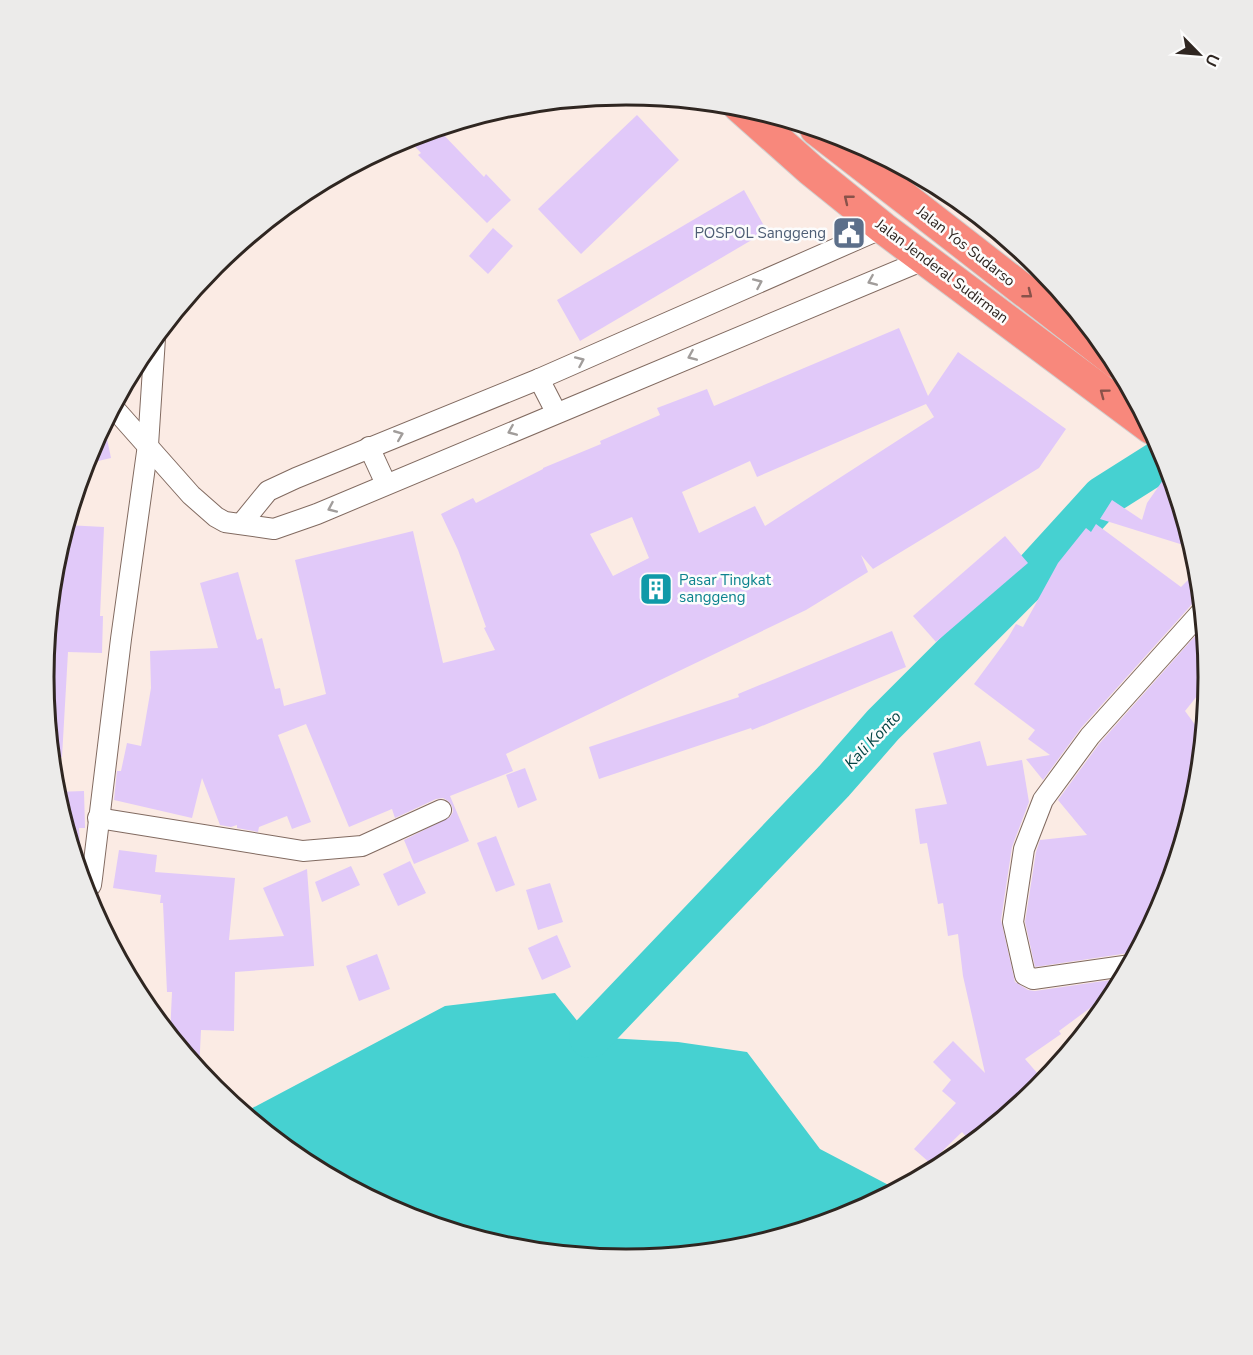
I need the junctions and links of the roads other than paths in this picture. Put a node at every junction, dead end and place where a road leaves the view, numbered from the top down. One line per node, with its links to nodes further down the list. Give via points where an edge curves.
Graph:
1 (755, 120): 3 (highway, Jalan Jenderal Sudirman, one-way to 1)
2 (837, 145): 5 (highway, Jalan Yos Sudarso, one-way to 5)
3 (883, 228): 4 (highway, Jalan Jenderal Sudirman); 7 (street, one-way to 3)
4 (926, 259): 8 (street, one-way to 8); 10 (highway, Jalan Jenderal Sudirman, one-way to 4)
5 (1092, 345)
6 (154, 354): 11 (street)
7 (539, 379): 8 (street); 12 (street, one-way to 7)
8 (556, 412): 13 (street, one-way to 13)
9 (119, 413): 11 (street)
10 (1136, 417)
11 (148, 446): 14 (street, via 216,517); 17 (street)
12 (369, 447): 13 (street); 14 (street, via 268,491)
13 (386, 484): 14 (street, one-way to 14, via 274,529)
14 (241, 524)
15 (1196, 618): 19 (street, via 1090,736 1043,800 1024,849 1013,922 1025,975 1033,979)
16 (441, 810): 17 (street, via 362,846 303,851)
17 (98, 818): 18 (street)
18 (92, 881)
19 (1121, 966)

